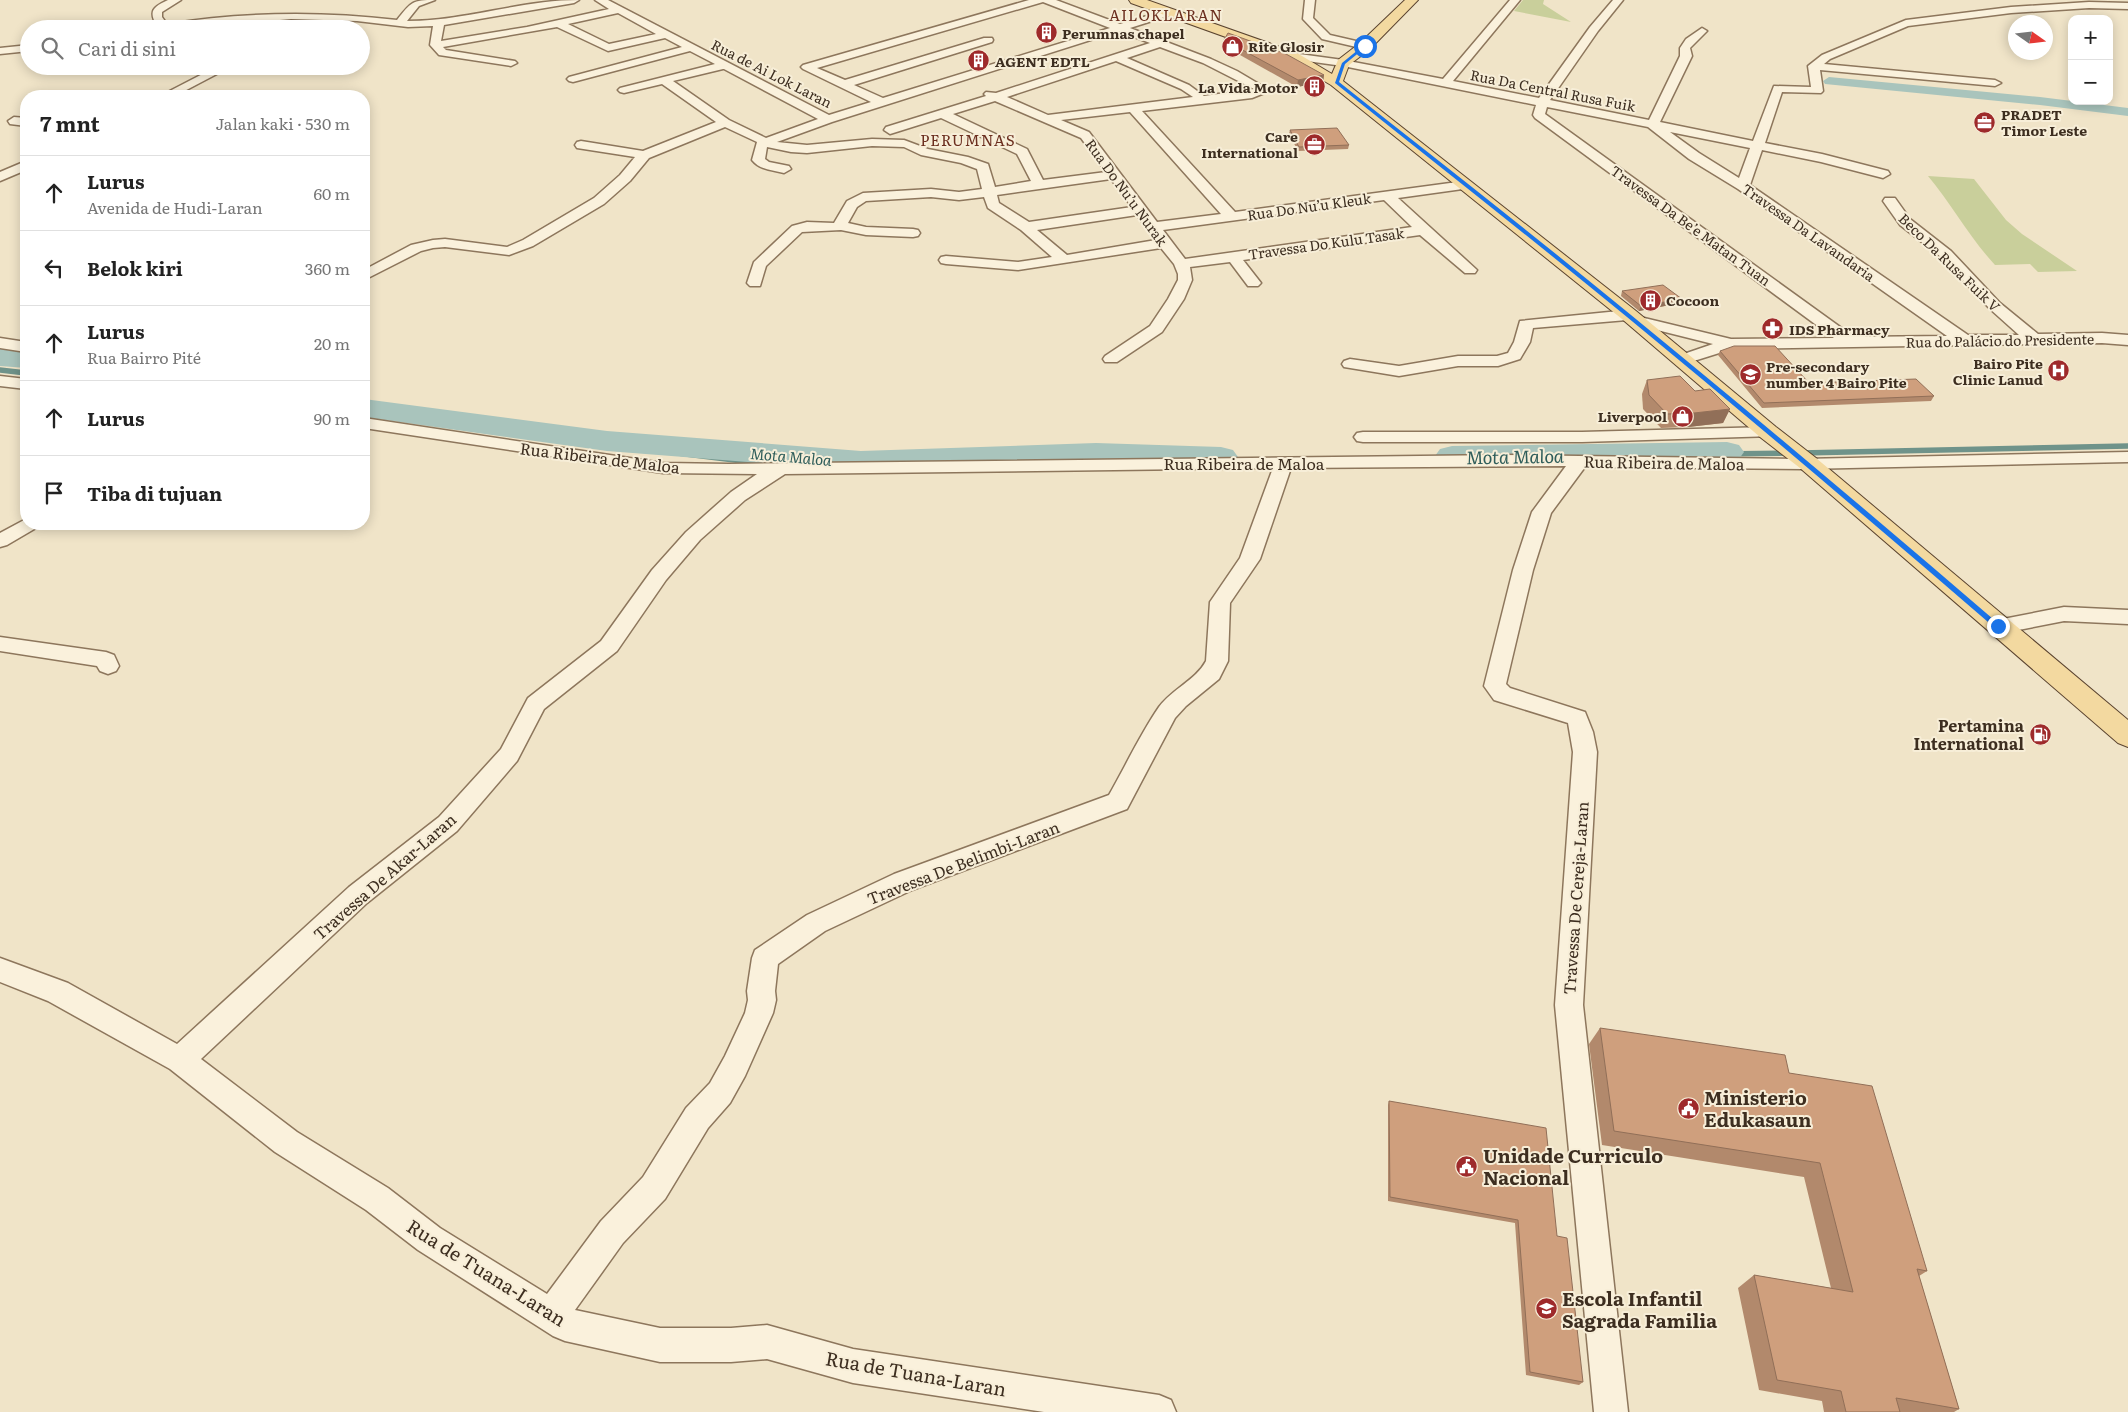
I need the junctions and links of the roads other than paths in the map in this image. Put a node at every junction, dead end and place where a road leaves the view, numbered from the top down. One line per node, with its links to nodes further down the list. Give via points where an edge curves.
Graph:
1 (176, 0): 19 (street, via 161,7 157,12)
2 (430, 0): 22 (street, via 415,4)
3 (574, 0): 23 (street)
4 (600, 0): 15 (street, Rua de Ai Lok Laran)
5 (1040, 0): 25 (street)
6 (1047, 0): 26 (street)
7 (1135, 0): 16 (main road)
8 (1310, 0): 33 (street, via 1308,19 1326,37)
9 (1412, 0): 33 (main road)
10 (1515, 0): 52 (street)
11 (1618, 0): 58 (street)
12 (300, 6): 17 (street)
13 (330, 6): 18 (street)
14 (2128, 6): 44 (street, via 2011,10 1906,23 1826,57)
15 (619, 10): 24 (street); 28 (street, Rua de Ai Lok Laran)
16 (1167, 13): 26 (street, Rua de Ai Lok Laran); 38 (main road)
17 (292, 16): 18 (street); 20 (street)
18 (322, 17): 21 (street); 22 (street)
19 (158, 20)
20 (240, 20)
21 (317, 20)
22 (400, 23): 23 (street)
23 (439, 23): 32 (street)
24 (558, 23): 28 (street, via 608,48); 32 (street)
25 (954, 24): 51 (street, via 807,67); 51 (street, via 992,42)
26 (1119, 28): 30 (street, Rua de Ai Lok Laran); 31 (street)
27 (1702, 31): 64 (street, via 1685,48 1686,56)
28 (664, 34): 34 (street, Rua de Ai Lok Laran)
29 (1066, 35): 30 (street, via 1082,28)
30 (1098, 35): 39 (street, Rua de Ai Lok Laran)
31 (1161, 43): 40 (street); 56 (street, via 1233,73 1263,90)
32 (435, 45): 41 (street, via 443,53)
33 (1365, 46): 42 (main road)
34 (690, 48): 43 (street, Rua de Ai Lok Laran); 46 (street)
35 (20, 49): 37 (street)
36 (1012, 50): 39 (street)
37 (0, 51)
38 (1292, 56): 42 (street, Rua Da Central Rusa Fuik); 49 (main road)
39 (1029, 57): 48 (street, Rua de Ai Lok Laran)
40 (1116, 57): 55 (street); 56 (street, via 1195,93)
41 (511, 63)
42 (1343, 63): 49 (main road); 52 (street, Rua Da Central Rusa Fuik)
43 (723, 66): 47 (street); 62 (street, Rua de Ai Lok Laran)
44 (1814, 66): 50 (street); 67 (street, via 1819,96 1778,88)
45 (209, 75): 53 (street)
46 (573, 79)
47 (664, 80): 54 (street); 63 (street)
48 (957, 80): 55 (street, Rua Do Nu’u Nurak); 57 (street, Rua de Ai Lok Laran)
49 (1336, 82): 76 (main road)
50 (1995, 82)
51 (844, 84): 57 (street)
52 (1445, 84): 58 (street, Rua Da Central Rusa Fuik)
53 (178, 90)
54 (624, 90)
55 (996, 96): 60 (street); 61 (street, Rua Do Nu’u Nurak)
56 (1201, 100): 59 (street)
57 (884, 103): 62 (street, Rua de Ai Lok Laran)
58 (1542, 103): 64 (street, Rua Da Central Rusa Fuik); 102 (street, Travessa Da Be’e Matan Tuan, via 1539,115)
59 (1133, 108): 61 (street); 82 (street)
60 (942, 114): 65 (street); 75 (street, via 1022,152)
61 (1049, 118): 73 (street, Rua Do Nu’u Nurak, via 1085,134)
62 (828, 120): 66 (street)
63 (725, 123): 66 (street); 69 (street)
64 (1654, 124): 67 (street, Rua Da Central Rusa Fuik); 77 (street, Travessa Da Lavandaria, via 1694,156)
65 (890, 130)
66 (766, 142): 71 (street, via 761,145 758,160); 78 (street, via 782,147 825,148 882,142 906,144 925,153 974,162 983,167)
67 (1756, 144): 72 (street, Rua Da Central Rusa Fuik); 77 (street)
68 (580, 145): 69 (street)
69 (644, 156): 94 (street, via 599,201 528,244 509,251 433,244 416,248)
70 (20, 168): 74 (street)
71 (784, 169)
72 (1883, 174)
73 (1115, 175): 75 (street); 81 (street, Rua Do Nu’u Nurak)
74 (0, 177)
75 (1039, 184): 78 (street)
76 (1465, 185): 79 (street, Rua Do Nu’u Kleuk); 97 (main road)
77 (1743, 186): 99 (street, Travessa Da Lavandaria)
78 (989, 192): 83 (street, via 967,196 863,197 852,204); 84 (street, via 992,205)
79 (1388, 195): 82 (street, Rua Do Nu’u Kleuk); 86 (street, Travessa Do Kulu Tasak)
80 (1890, 202): 98 (street, Beco Da Rusa Fuik V, via 1905,222 1946,254 1995,306)
81 (1142, 210): 84 (street); 85 (street, Rua Do Nu’u Nurak)
82 (1231, 216): 85 (street, Rua Do Nu’u Kleuk)
83 (841, 226): 87 (street, via 866,231); 95 (street, via 807,226 797,230 759,265)
84 (1026, 227): 91 (street)
85 (1153, 227): 88 (street, Rua Do Nu’u Nurak)
86 (1423, 230): 89 (street, Travessa Do Kulu Tasak); 93 (street)
87 (913, 233)
88 (1163, 243): 91 (street); 92 (street, Rua Do Nu’u Nurak)
89 (1234, 257): 92 (street, Travessa Do Kulu Tasak); 96 (street)
90 (946, 260): 91 (street, via 1018,266)
91 (1064, 260)
92 (1181, 264): 105 (street, via 1185,280 1156,329)
93 (1470, 270)
94 (370, 273)
95 (755, 283)
96 (1253, 283)
97 (1632, 318): 103 (street, Rua do Palácio do Presidente); 106 (main road); 107 (street, Rua do Palácio do Presidente, via 1526,324 1522,342 1514,356 1498,361 1458,362 1399,371)
98 (2034, 339): 99 (street, Rua do Palácio do Presidente); 100 (street, Rua do Palácio do Presidente)
99 (1964, 340): 102 (street, Rua do Palácio do Presidente)
100 (2128, 340)
101 (0, 343): 104 (street)
102 (1852, 343): 103 (street, Rua do Palácio do Presidente)
103 (1732, 344): 106 (street)
104 (20, 346)
105 (1111, 359)
106 (1681, 360): 111 (main road)
107 (1350, 364)
108 (0, 382): 109 (street)
109 (20, 384)
110 (370, 425): 117 (street, Rua Ribeira de Maloa, via 664,468)
111 (1770, 434): 112 (street); 114 (main road)
112 (1363, 437)
113 (2128, 457): 114 (street, Rua Ribeira de Maloa)
114 (1802, 459): 115 (street, Rua Ribeira de Maloa, via 1718,464); 121 (main road)
115 (1580, 460): 116 (street, Rua Ribeira de Maloa); 129 (street, Travessa De Cereja-Laran, via 1542,512 1523,570 1495,686 1502,694 1577,718 1582,732 1585,752 1569,1005)
116 (1284, 463): 117 (street, Rua Ribeira de Maloa); 127 (street, Travessa De Belimbi-Laran, via 1250,559 1220,602 1219,647 1214,667 1201,683 1166,713 1118,802 903,882 816,923 765,958 759,1013 720,1093 697,1118 654,1188 612,1232)
117 (782, 469): 126 (street, Travessa De Akar-Laran, via 738,496 693,536 659,575 609,646 536,704 509,755 448,824 358,895)
118 (20, 529): 119 (street)
119 (0, 541)
120 (2128, 617): 121 (street, via 2064,614)
121 (1998, 626): 124 (main road)
122 (0, 644): 123 (street, via 106,660)
123 (108, 666)
124 (2128, 736)
125 (0, 970): 126 (street, Rua de Tuana-Laran, via 58,992)
126 (180, 1060): 127 (street, Rua de Tuana-Laran, via 286,1142 377,1199 429,1239)
127 (552, 1314): 128 (street, Rua de Tuana-Laran, via 565,1324 660,1344 767,1342 853,1366)
128 (1159, 1412)
129 (1611, 1412)

